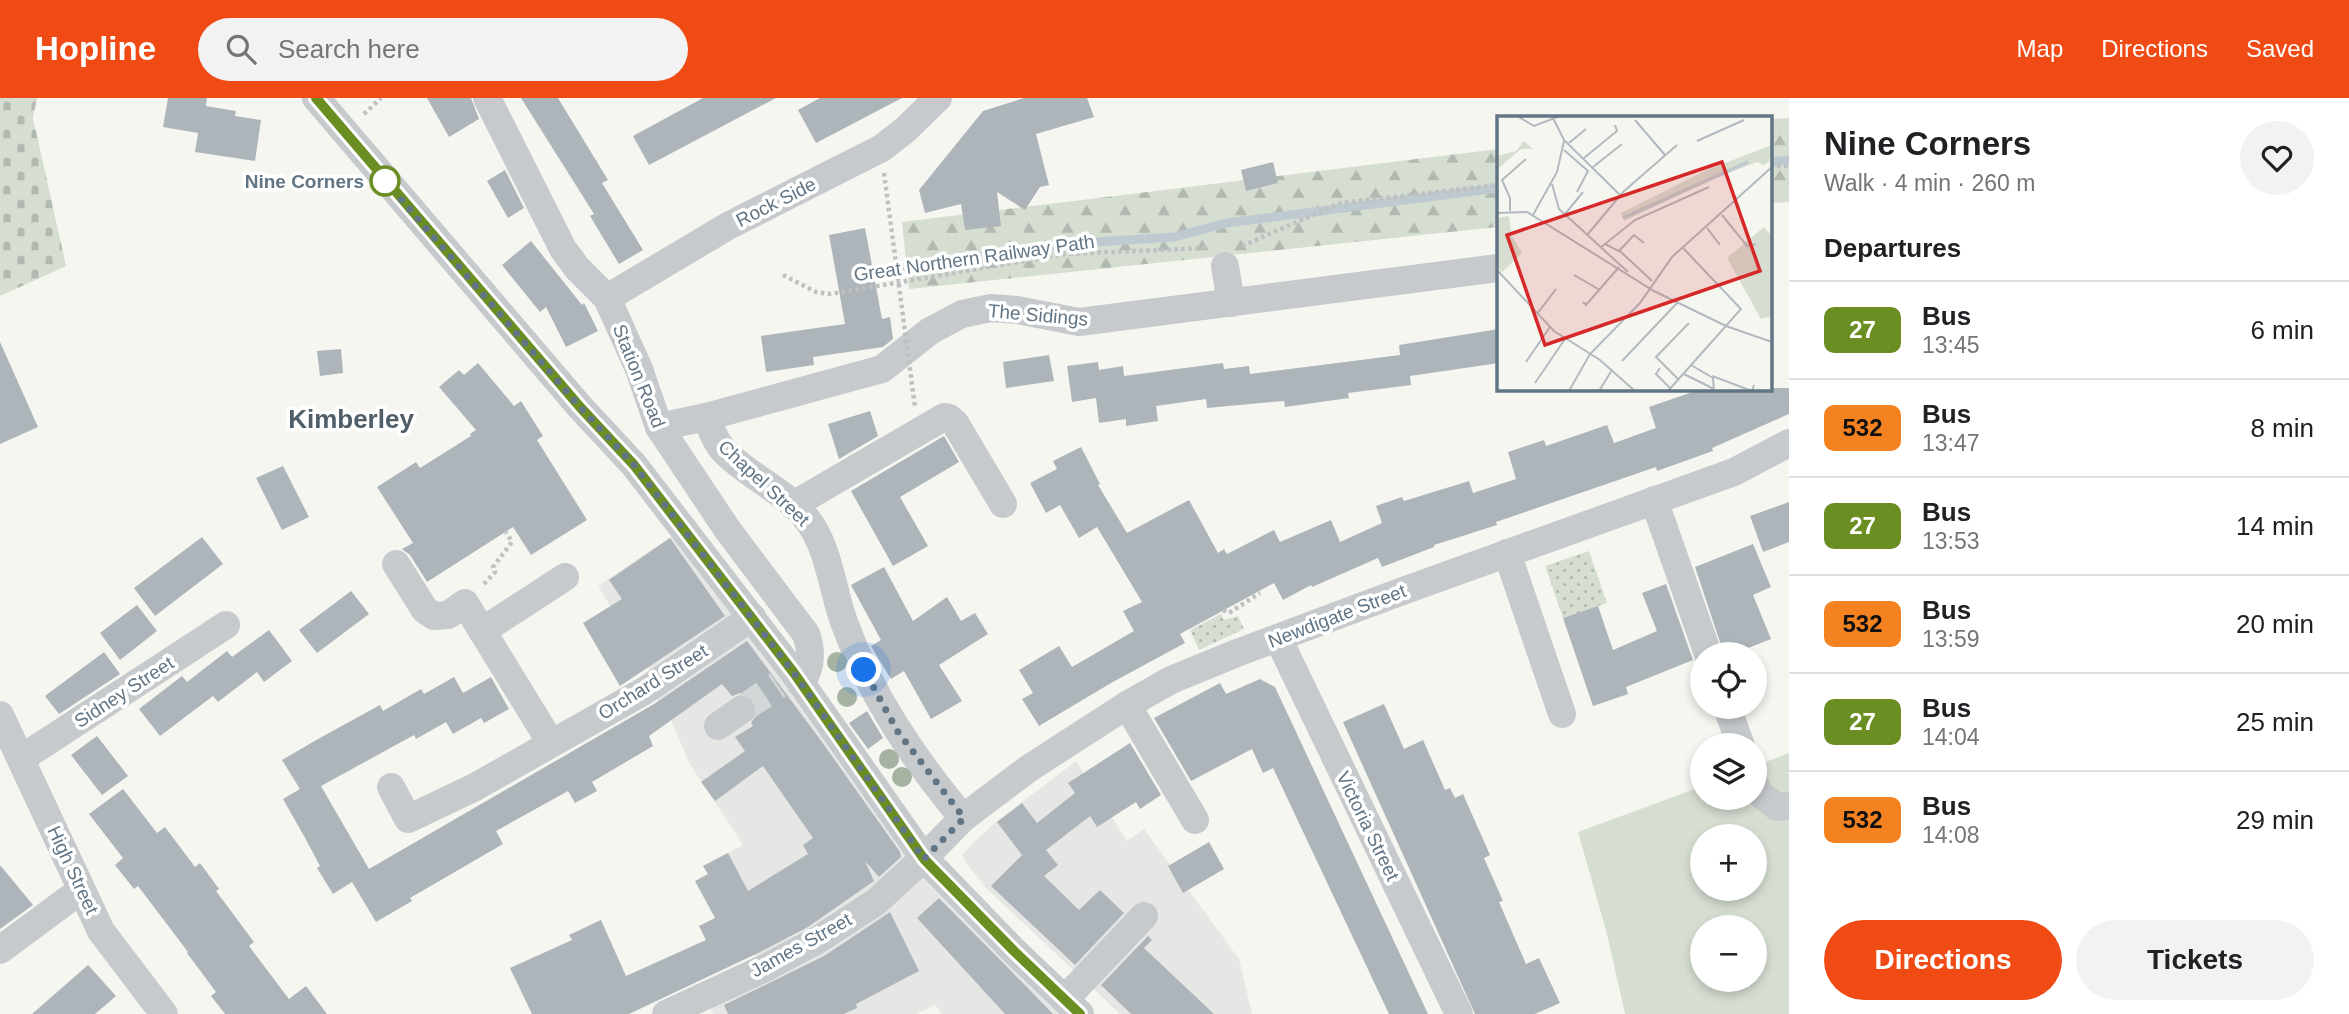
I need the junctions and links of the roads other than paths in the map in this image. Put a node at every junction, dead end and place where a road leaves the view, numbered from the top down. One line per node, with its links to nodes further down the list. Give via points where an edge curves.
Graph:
1 (316, 98): 17 (street, via 634,465)
2 (487, 98): 6 (street, Station Road, via 563,249)
3 (938, 98): 6 (street, Rock Side, via 882,148 728,226)
4 (1223, 254): 7 (street)
5 (1497, 268): 7 (street, The Sidings)
6 (607, 298): 9 (street, Station Road)
7 (1231, 303): 8 (street, The Sidings, via 1079,322 991,308 962,314 930,331 882,369)
8 (706, 417): 9 (street, The Sidings); 13 (street, Chapel Street, via 724,452)
9 (659, 427): 22 (street, Station Road, via 806,634 810,647 806,676)
10 (1789, 443): 11 (street, Newdigate Street, via 1734,472)
11 (1654, 500): 14 (street, Newdigate Street); 21 (street)
12 (1003, 504): 13 (street, via 955,423 944,417)
13 (793, 505): 31 (street, Chapel Street, via 820,538 845,624 881,704)
14 (1507, 553): 20 (street, Newdigate Street); 24 (street)
15 (397, 564): 19 (street, via 425,610 434,616 448,615 465,603)
16 (565, 577): 19 (street)
17 (752, 617): 22 (street); 26 (street, Orchard Street, via 646,690)
18 (226, 625): 27 (street, Sidney Street)
19 (482, 631): 26 (street)
20 (1278, 638): 23 (street, Newdigate Street, via 1171,680); 40 (street, Victoria Street)
21 (1704, 642)
22 (791, 681): 33 (street)
23 (1127, 705): 31 (street, Newdigate Street, via 1028,769); 32 (street)
24 (1562, 714)
25 (0, 715): 27 (street, High Street)
26 (551, 743): 28 (street, Orchard Street, via 408,819)
27 (22, 758): 34 (street, High Street)
28 (391, 787)
29 (1767, 799): 30 (street, via 1777,807)
30 (1789, 806)
31 (964, 818): 33 (street, Newdigate Street)
32 (1195, 820)
33 (924, 859): 37 (street); 39 (street, James Street, via 876,902 816,941)
34 (81, 890): 36 (street); 38 (street, High Street, via 101,931)
35 (1144, 916): 37 (street)
36 (0, 950)
37 (1073, 1007)
38 (164, 1014)
39 (666, 1014)
40 (1459, 1014)

